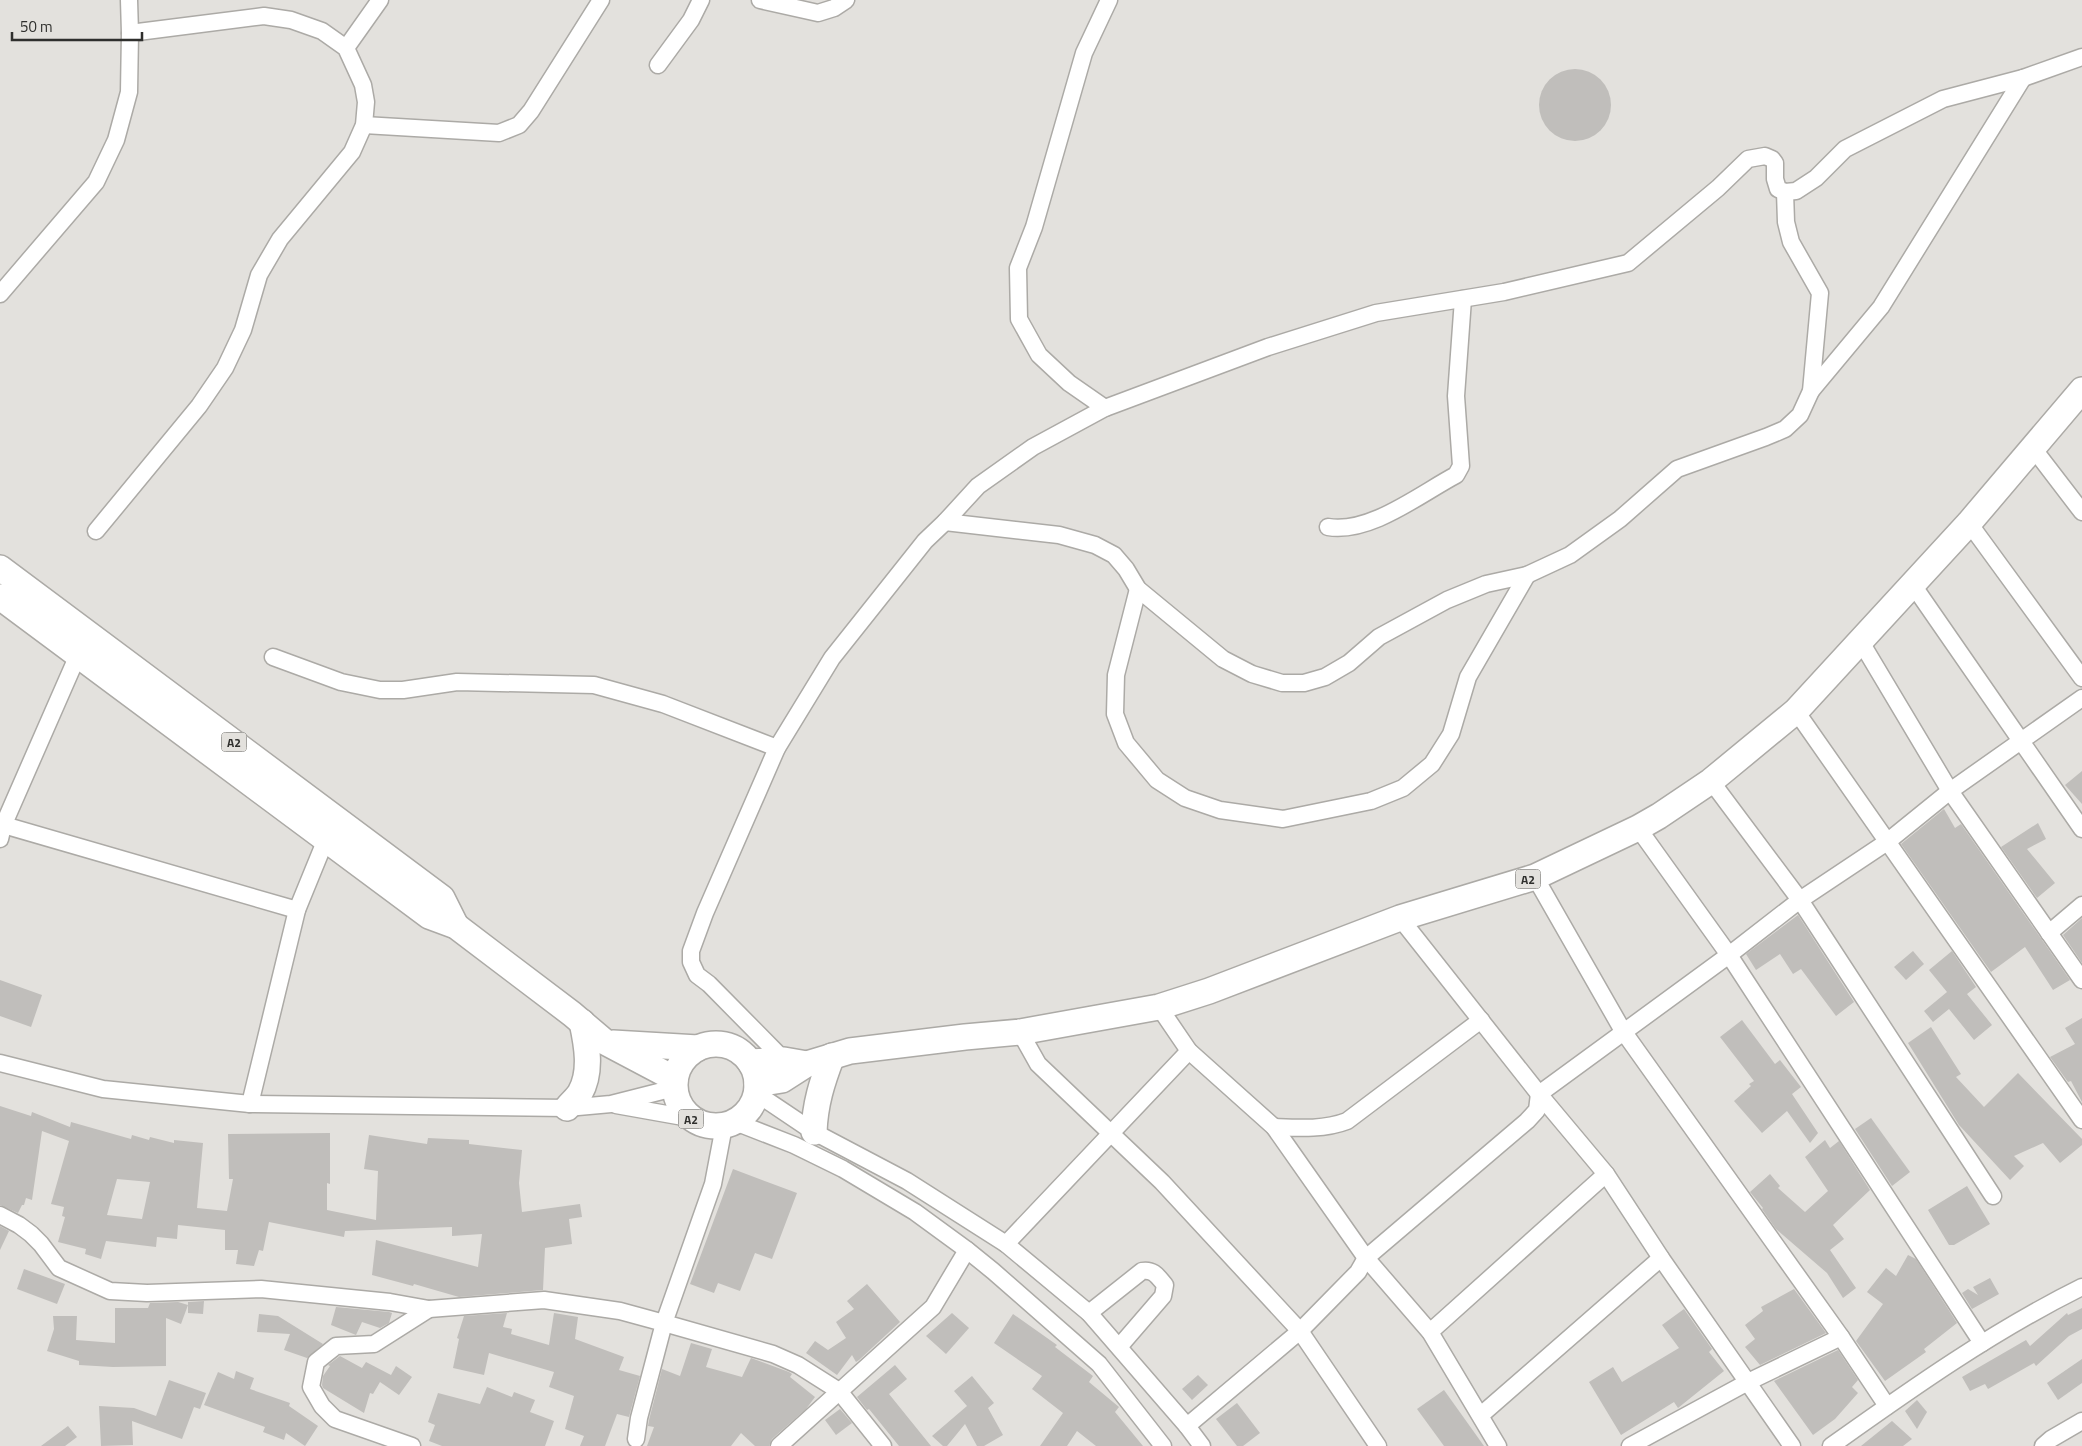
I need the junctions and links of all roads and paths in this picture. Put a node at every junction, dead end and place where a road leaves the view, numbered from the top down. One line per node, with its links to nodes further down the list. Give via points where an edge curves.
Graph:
1 (129, 0): 8 (street)
2 (380, 0): 9 (street)
3 (601, 0): 13 (street, via 519,125 499,133)
4 (701, 0): 11 (street, via 691,20)
5 (760, 0): 6 (street, via 818,13)
6 (846, 0)
7 (1109, 0): 19 (street, via 1084,53 1034,227 1018,268 1019,318 1039,355 1069,384)
8 (130, 33): 9 (street, via 264,16 314,28); 15 (street, via 129,92 116,140 96,182)
9 (346, 48): 13 (street, via 363,85 366,102)
10 (2082, 57): 12 (street)
11 (658, 65)
12 (2023, 78): 14 (street, via 1943,99 1846,149 1816,178 1796,191); 18 (street, via 1881,307)
13 (364, 125): 25 (street, via 352,152 280,238 259,275 243,330 226,368 199,406)
14 (1785, 192): 16 (street, via 1778,189 1772,159 1765,156 1748,159 1628,262); 18 (street, via 1786,222 1791,242 1820,293)
15 (0, 294)
16 (1463, 299): 19 (street, via 1376,314 1331,327); 24 (street, via 1456,396 1461,466 1456,475 1391,512 1350,528)
17 (2082, 390): 20 (highway, A2)
18 (1811, 391): 27 (street, via 1800,415 1785,429 1676,469 1620,519 1570,555)
19 (1105, 408): 22 (street, via 1033,447 978,486)
20 (2033, 448): 21 (street); 23 (highway, A2)
21 (2082, 512)
22 (945, 522): 29 (street, via 1059,536 1095,545 1114,555); 38 (street, via 925,541 832,658)
23 (1969, 524): 28 (highway, A2); 34 (street)
24 (1328, 527)
25 (96, 531)
26 (0, 568): 32 (highway, A2)
27 (1527, 576): 29 (street, via 1486,584 1447,600 1379,637 1349,663 1325,677 1304,683 1282,683 1252,674 1223,659); 29 (street, via 1468,677 1451,734 1432,764 1403,788 1371,801 1283,819 1220,810 1185,798 1156,780 1126,744 1115,714 1116,675)
28 (1913, 585): 31 (highway, A2); 37 (street)
29 (1138, 589)
30 (0, 597): 32 (highway, A2)
31 (1860, 642): 36 (highway, A2); 40 (street)
32 (83, 644): 43 (street); 44 (highway, A2)
33 (274, 657): 38 (street, via 341,682 380,690 457,682 594,684 663,704)
34 (2082, 678)
35 (2082, 698): 37 (street)
36 (1796, 711): 39 (highway, A2); 45 (street)
37 (2022, 741): 40 (street); 42 (street)
38 (777, 748): 63 (street, via 705,913 691,951 691,962 697,974)
39 (1711, 782): 41 (highway, A2); 47 (street)
40 (1950, 791): 45 (street); 51 (street)
41 (1638, 828): 46 (highway, A2); 52 (street)
42 (2082, 829)
43 (1, 830): 49 (street)
44 (332, 830): 49 (street); 56 (highway, A2, via 386,869 442,898 456,926)
45 (1887, 842): 47 (street); 72 (street)
46 (1535, 877): 50 (highway, A2); 57 (street)
47 (1800, 900): 52 (street); 78 (street)
48 (2082, 905): 51 (street)
49 (297, 910): 68 (street)
50 (1400, 918): 54 (highway, A2, via 1210,991); 55 (street)
51 (2049, 933): 53 (street)
52 (1729, 955): 57 (street); 91 (street)
53 (2082, 980)
54 (1159, 1007): 58 (highway, A2); 61 (street)
55 (1481, 1020): 67 (street); 74 (street, via 1347,1121 1307,1128)
56 (582, 1022): 59 (highway, A2); 70 (highway, via 588,1050 587,1071 580,1092)
57 (1623, 1031): 67 (street); 90 (street)
58 (1020, 1032): 62 (highway, A2); 76 (street, via 1038,1064)
59 (605, 1042): 60 (highway); 66 (highway, A2)
60 (698, 1048): 65 (highway, via 712,1044 727,1045 740,1052); 66 (highway, via 679,1066)
61 (1189, 1051): 74 (street); 76 (street)
62 (832, 1056): 63 (highway, A2); 75 (highway, via 818,1094)
63 (795, 1062): 65 (highway, A2, via 782,1080)
64 (0, 1063): 68 (street, via 103,1089)
65 (754, 1080): 73 (highway, via 752,1105); 75 (street)
66 (674, 1083): 69 (street); 71 (highway, A2, via 676,1099)
67 (1539, 1094): 77 (street); 82 (street, via 1537,1110 1527,1121)
68 (250, 1104): 70 (street)
69 (611, 1104): 70 (street); 71 (street)
70 (567, 1108)
71 (689, 1118): 73 (highway, A2, via 712,1127)
72 (2082, 1120)
73 (730, 1124): 81 (street, via 794,1145 843,1169 914,1212); 87 (street, via 713,1184)
74 (1274, 1127): 82 (street)
75 (814, 1132): 80 (street, via 907,1181)
76 (1112, 1134): 80 (street); 88 (street, via 1162,1182)
77 (1606, 1174): 83 (street); 89 (street)
78 (1993, 1196)
79 (0, 1215): 85 (street, via 31,1234 59,1268 110,1291 261,1289)
80 (1006, 1244): 86 (street)
81 (967, 1250): 94 (street, via 934,1307); 103 (street, via 1099,1364)
82 (1366, 1258): 88 (street, via 1358,1272); 89 (street)
83 (1661, 1258): 93 (street); 96 (street)
84 (2082, 1287): 91 (street)
85 (429, 1309): 87 (street, via 544,1300 620,1311); 100 (street, via 374,1344 336,1346 316,1362 311,1387 322,1406 335,1419)
86 (1089, 1313): 92 (street); 92 (street, via 1142,1271 1154,1272 1159,1277 1165,1285 1163,1296)
87 (664, 1323): 94 (street, via 773,1354); 99 (street)
88 (1300, 1331): 98 (street); 105 (street)
89 (1430, 1332): 96 (street)
90 (1840, 1337): 93 (street); 95 (street)
91 (1982, 1343): 95 (street)
92 (1119, 1347): 98 (street)
93 (1748, 1382): 107 (street); 108 (street)
94 (839, 1391): 101 (street); 102 (street)
95 (1887, 1406): 109 (street)
96 (1481, 1415): 106 (street)
97 (2082, 1421): 110 (street)
98 (1188, 1426): 104 (street)
99 (636, 1439)
100 (412, 1446)
101 (780, 1446)
102 (883, 1446)
103 (1163, 1446)
104 (1202, 1446)
105 (1378, 1446)
106 (1498, 1446)
107 (1630, 1446)
108 (1792, 1446)
109 (1831, 1446)
110 (2043, 1446)

